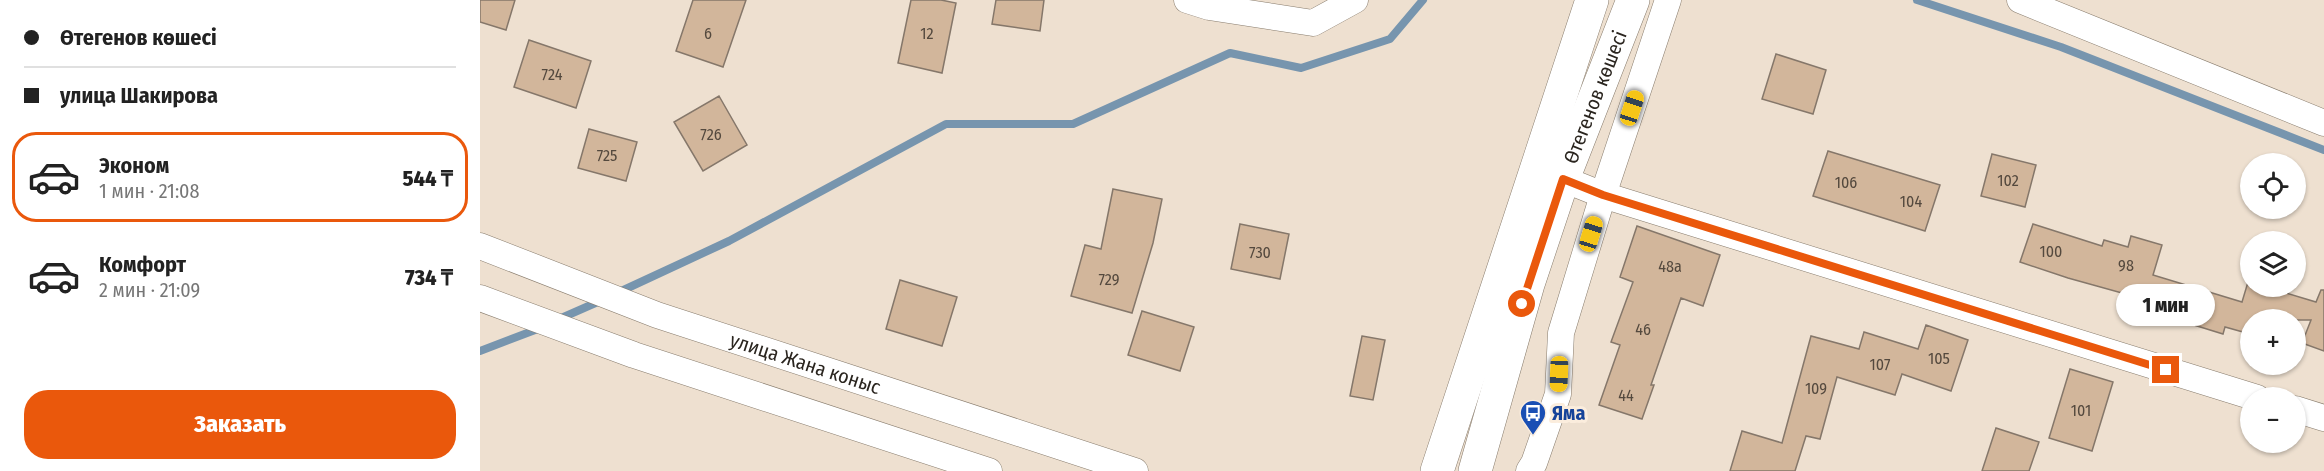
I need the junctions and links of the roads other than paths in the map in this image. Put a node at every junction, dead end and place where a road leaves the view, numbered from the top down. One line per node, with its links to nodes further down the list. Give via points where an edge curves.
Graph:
1 (1187, 0): 2 (street, via 1312,23)
2 (1355, 0)
3 (1592, 0): 18 (main road, Өтегенов көшесі)
4 (1633, 0): 9 (main road, Өтегенов көшесі)
5 (1668, 0): 10 (street)
6 (2020, 0): 7 (street)
7 (2047, 5): 8 (street)
8 (2324, 123)
9 (1563, 179): 10 (street); 19 (main road, Өтегенов көшесі, via 1528,284)
10 (1603, 195): 13 (street); 20 (street, via 1561,333 1558,394)
11 (480, 246): 17 (street, улица Жана коныс, via 657,315)
12 (480, 298): 16 (street, via 634,355)
13 (2240, 393)
14 (2306, 412): 15 (street)
15 (2324, 418)
16 (989, 471)
17 (1135, 471)
18 (1437, 471)
19 (1475, 471)
20 (1529, 471)

